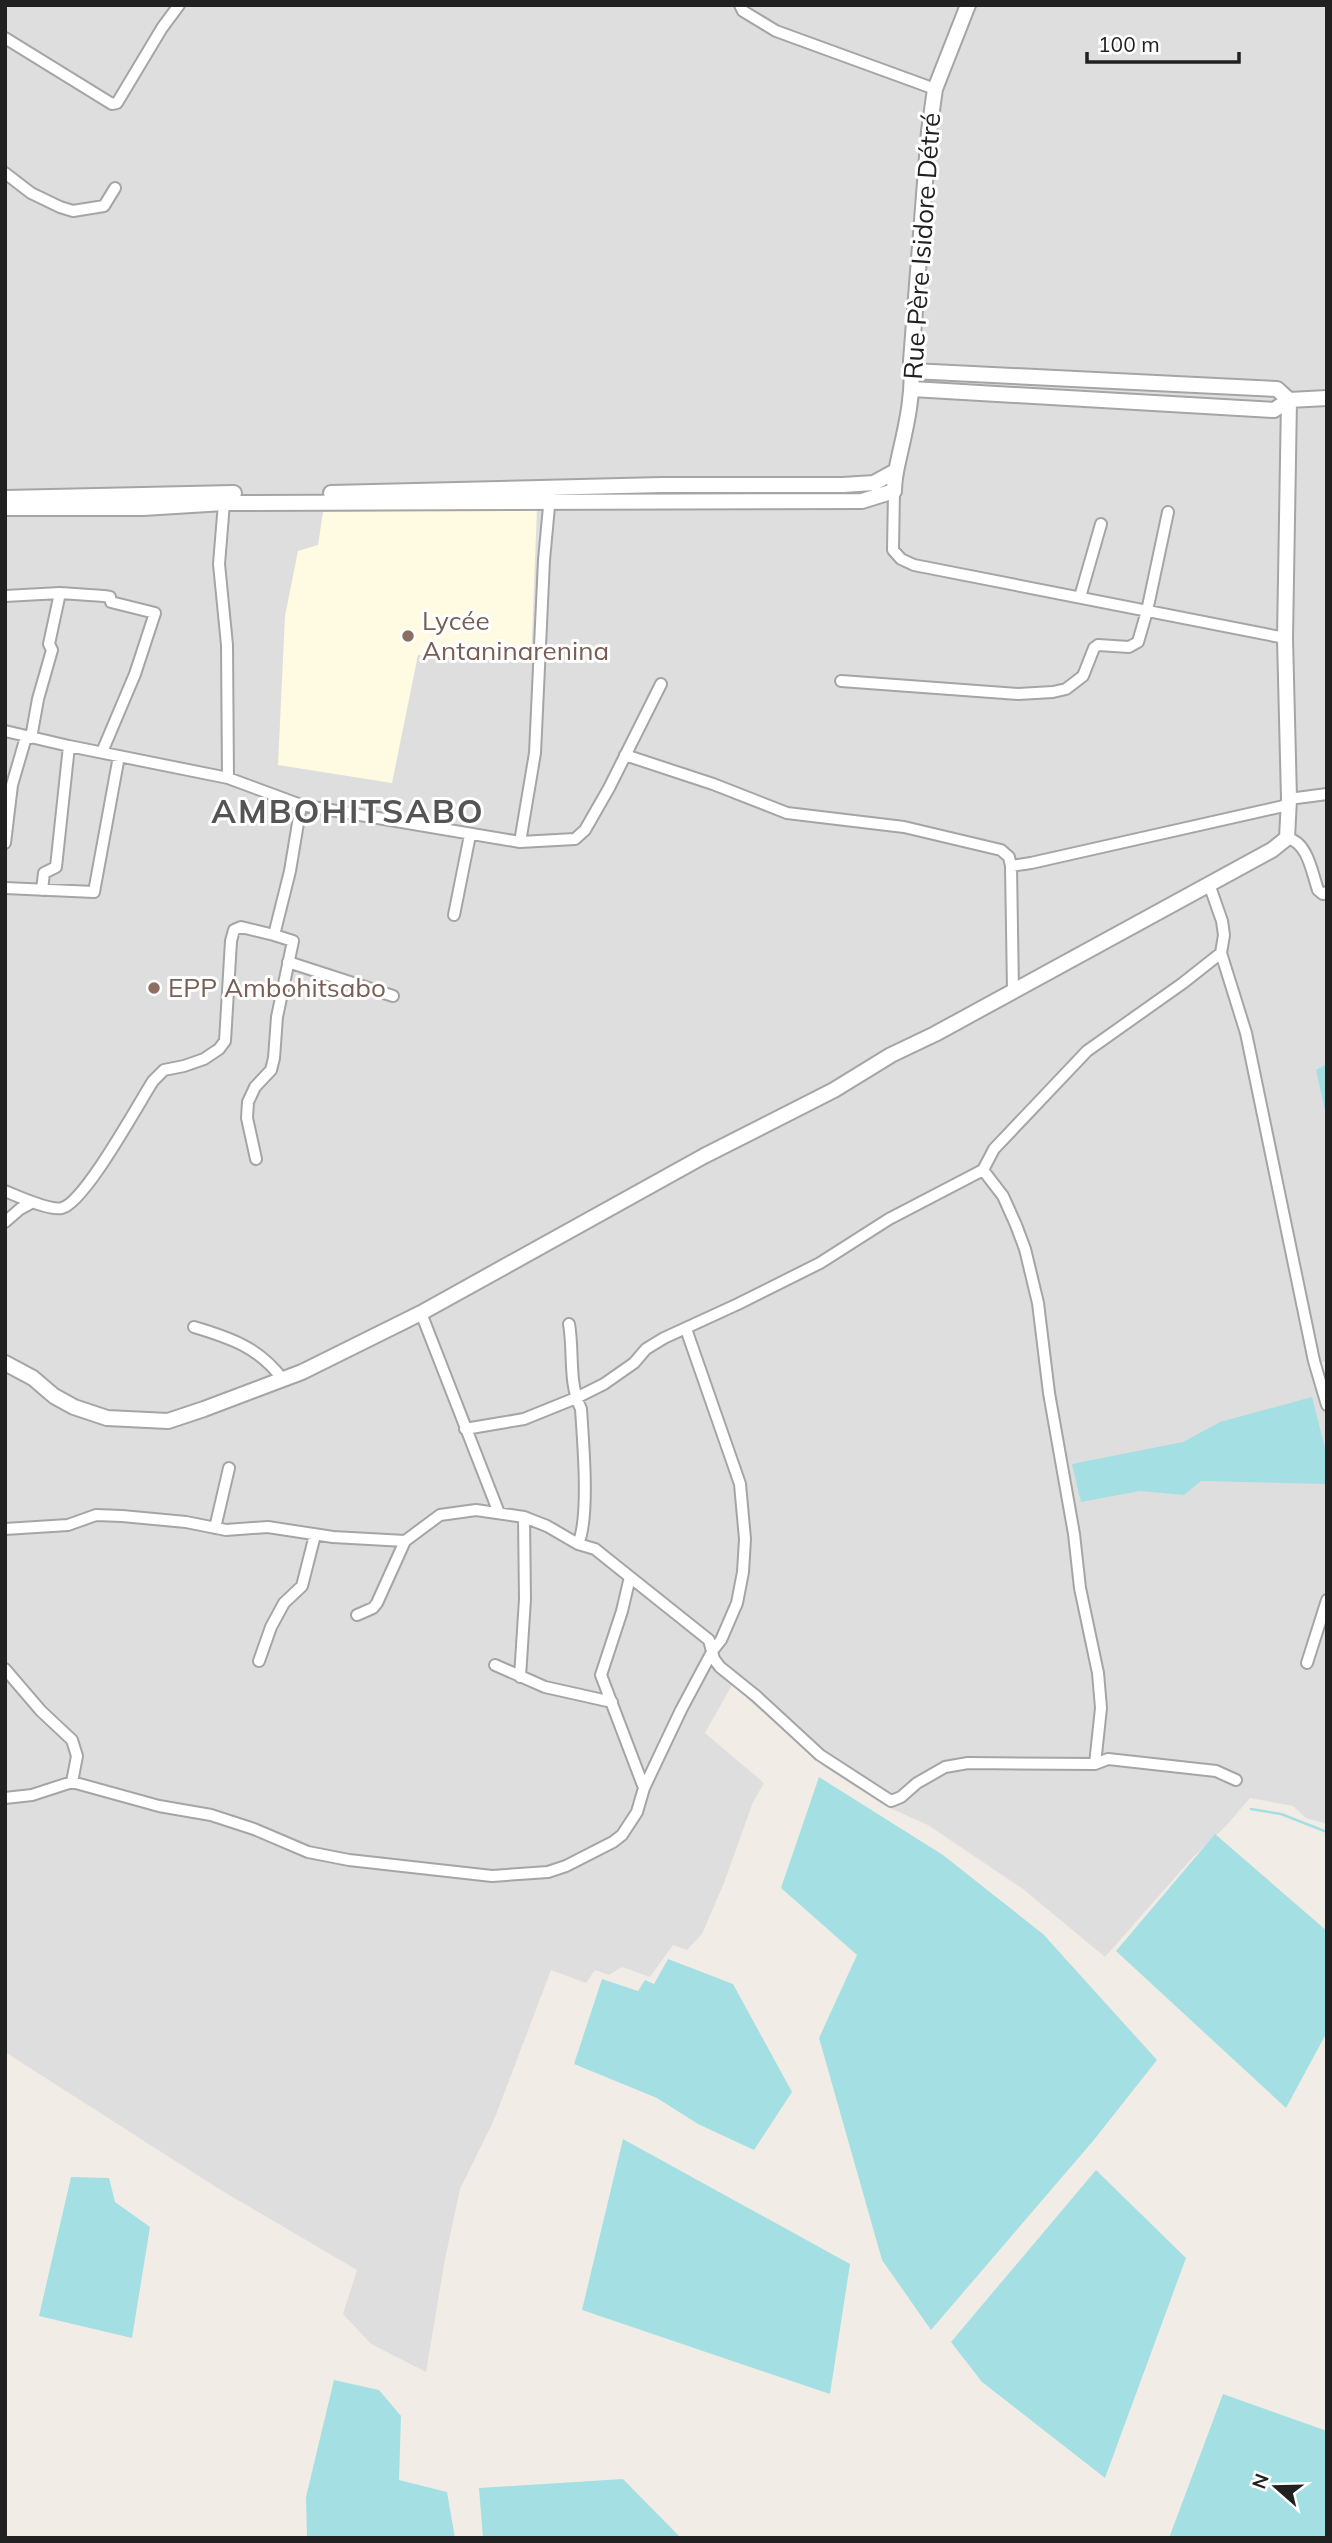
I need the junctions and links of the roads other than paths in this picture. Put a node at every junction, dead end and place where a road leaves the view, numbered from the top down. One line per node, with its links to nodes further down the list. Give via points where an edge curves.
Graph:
1 (179, 5): 4 (street, via 117,103 111,104)
2 (740, 5): 5 (street, via 775,31)
3 (968, 5): 5 (street, Rue Père Isidore Détré)
4 (5, 38)
5 (935, 89): 8 (street, Rue Père Isidore Détré)
6 (5, 173): 7 (street, via 31,193 73,211 104,206)
7 (115, 188)
8 (912, 371): 9 (street, Rue Père Isidore Détré); 11 (street, via 1277,389)
9 (912, 389): 11 (street, via 1274,410); 12 (street, Rue Père Isidore Détré)
10 (1327, 398): 11 (street)
11 (1289, 400): 29 (street)
12 (894, 472): 13 (street, via 874,484); 15 (street, Rue Père Isidore Détré)
13 (662, 485): 14 (street); 21 (street)
14 (550, 487): 16 (street); 19 (street)
15 (894, 491): 21 (street, via 862,501); 27 (street, via 893,550 901,559)
16 (341, 497): 18 (street); 19 (street)
17 (5, 498): 20 (street)
18 (231, 500): 20 (street, via 143,508); 38 (street, via 219,564 227,645)
19 (550, 502): 21 (street); 44 (street, via 535,753)
20 (57, 503): 22 (street)
21 (663, 503)
22 (5, 508)
23 (1168, 512): 28 (street)
24 (1101, 524): 27 (street)
25 (60, 593): 26 (street); 33 (street, via 49,645 52,650); 35 (street, via 110,597 111,602 155,613)
26 (5, 596)
27 (1080, 597): 28 (street)
28 (1147, 611): 29 (street); 30 (street, via 1134,646 1098,645 1083,676 1066,689 1018,694)
29 (1285, 638): 40 (street)
30 (841, 681)
31 (661, 684): 36 (street)
32 (5, 731): 33 (street)
33 (29, 738): 34 (street); 45 (street, via 12,785)
34 (69, 746): 35 (street); 49 (street, via 55,867 44,873)
35 (102, 751): 37 (street)
36 (625, 755): 44 (street, via 585,830 575,839); 46 (street, via 787,813 904,827 1001,850)
37 (119, 756): 38 (street); 49 (street, via 94,892)
38 (228, 778): 41 (street)
39 (1327, 794): 40 (street)
40 (1289, 802): 43 (street); 46 (street)
41 (302, 804): 42 (street); 52 (street)
42 (470, 835): 44 (street); 51 (street)
43 (1287, 838): 47 (street); 50 (street, via 1304,850 1318,890)
44 (520, 842)
45 (5, 843)
46 (1011, 866): 55 (street)
47 (1209, 884): 53 (street, via 1222,921); 55 (street)
48 (5, 888): 49 (street)
49 (43, 890)
50 (1327, 892)
51 (454, 915)
52 (274, 934): 54 (street, via 293,941); 60 (street, via 241,927 234,930 225,1041 219,1049 164,1070 153,1081 76,1199 57,1209)
53 (1221, 953): 58 (street, via 1078,1059 994,1149); 69 (street, via 1247,1033)
54 (288, 962): 56 (street); 57 (street, via 271,1070 248,1102)
55 (1013, 991): 62 (street)
56 (393, 996)
57 (256, 1159)
58 (983, 1170): 65 (street, via 889,1219 820,1263); 89 (street, via 1003,1196 1016,1225 1038,1303 1080,1588 1098,1673 1101,1708)
59 (5, 1191): 60 (street)
60 (31, 1203): 61 (street)
61 (5, 1222)
62 (421, 1313): 67 (street); 70 (street)
63 (569, 1324): 68 (street)
64 (194, 1327): 67 (street, via 258,1353)
65 (687, 1329): 68 (street, via 646,1349 634,1363); 82 (street, via 730,1448 743,1513 741,1587)
66 (5, 1363): 67 (street, via 74,1407 107,1418 168,1421)
67 (283, 1380)
68 (576, 1398): 70 (street, via 524,1419); 78 (street, via 581,1409 584,1505)
69 (1327, 1405)
70 (465, 1429): 72 (street)
71 (229, 1468): 74 (street)
72 (499, 1513): 73 (street); 77 (street, via 476,1510 440,1515)
73 (524, 1517): 78 (street); 87 (street)
74 (215, 1528): 75 (street, via 96,1515 68,1525); 76 (street, via 268,1527)
75 (5, 1530)
76 (315, 1535): 77 (street); 83 (street, via 302,1586 284,1603)
77 (405, 1542): 81 (street, via 377,1603)
78 (578, 1544): 79 (street, via 595,1549)
79 (630, 1577): 82 (street, via 709,1640); 88 (street, via 601,1675)
80 (1327, 1600): 84 (street)
81 (357, 1615)
82 (713, 1650): 89 (street, via 720,1667 820,1755 891,1801 950,1765); 92 (street)
83 (259, 1661)
84 (1307, 1663)
85 (495, 1665): 87 (street)
86 (5, 1669): 91 (street, via 72,1740 77,1756)
87 (520, 1677): 88 (street)
88 (612, 1702): 92 (street)
89 (1095, 1764): 90 (street, via 1108,1759 1216,1771)
90 (1236, 1780)
91 (72, 1782): 92 (street, via 211,1815 307,1852 492,1876 548,1872 613,1842 637,1812); 93 (street)
92 (644, 1788)
93 (5, 1798)

